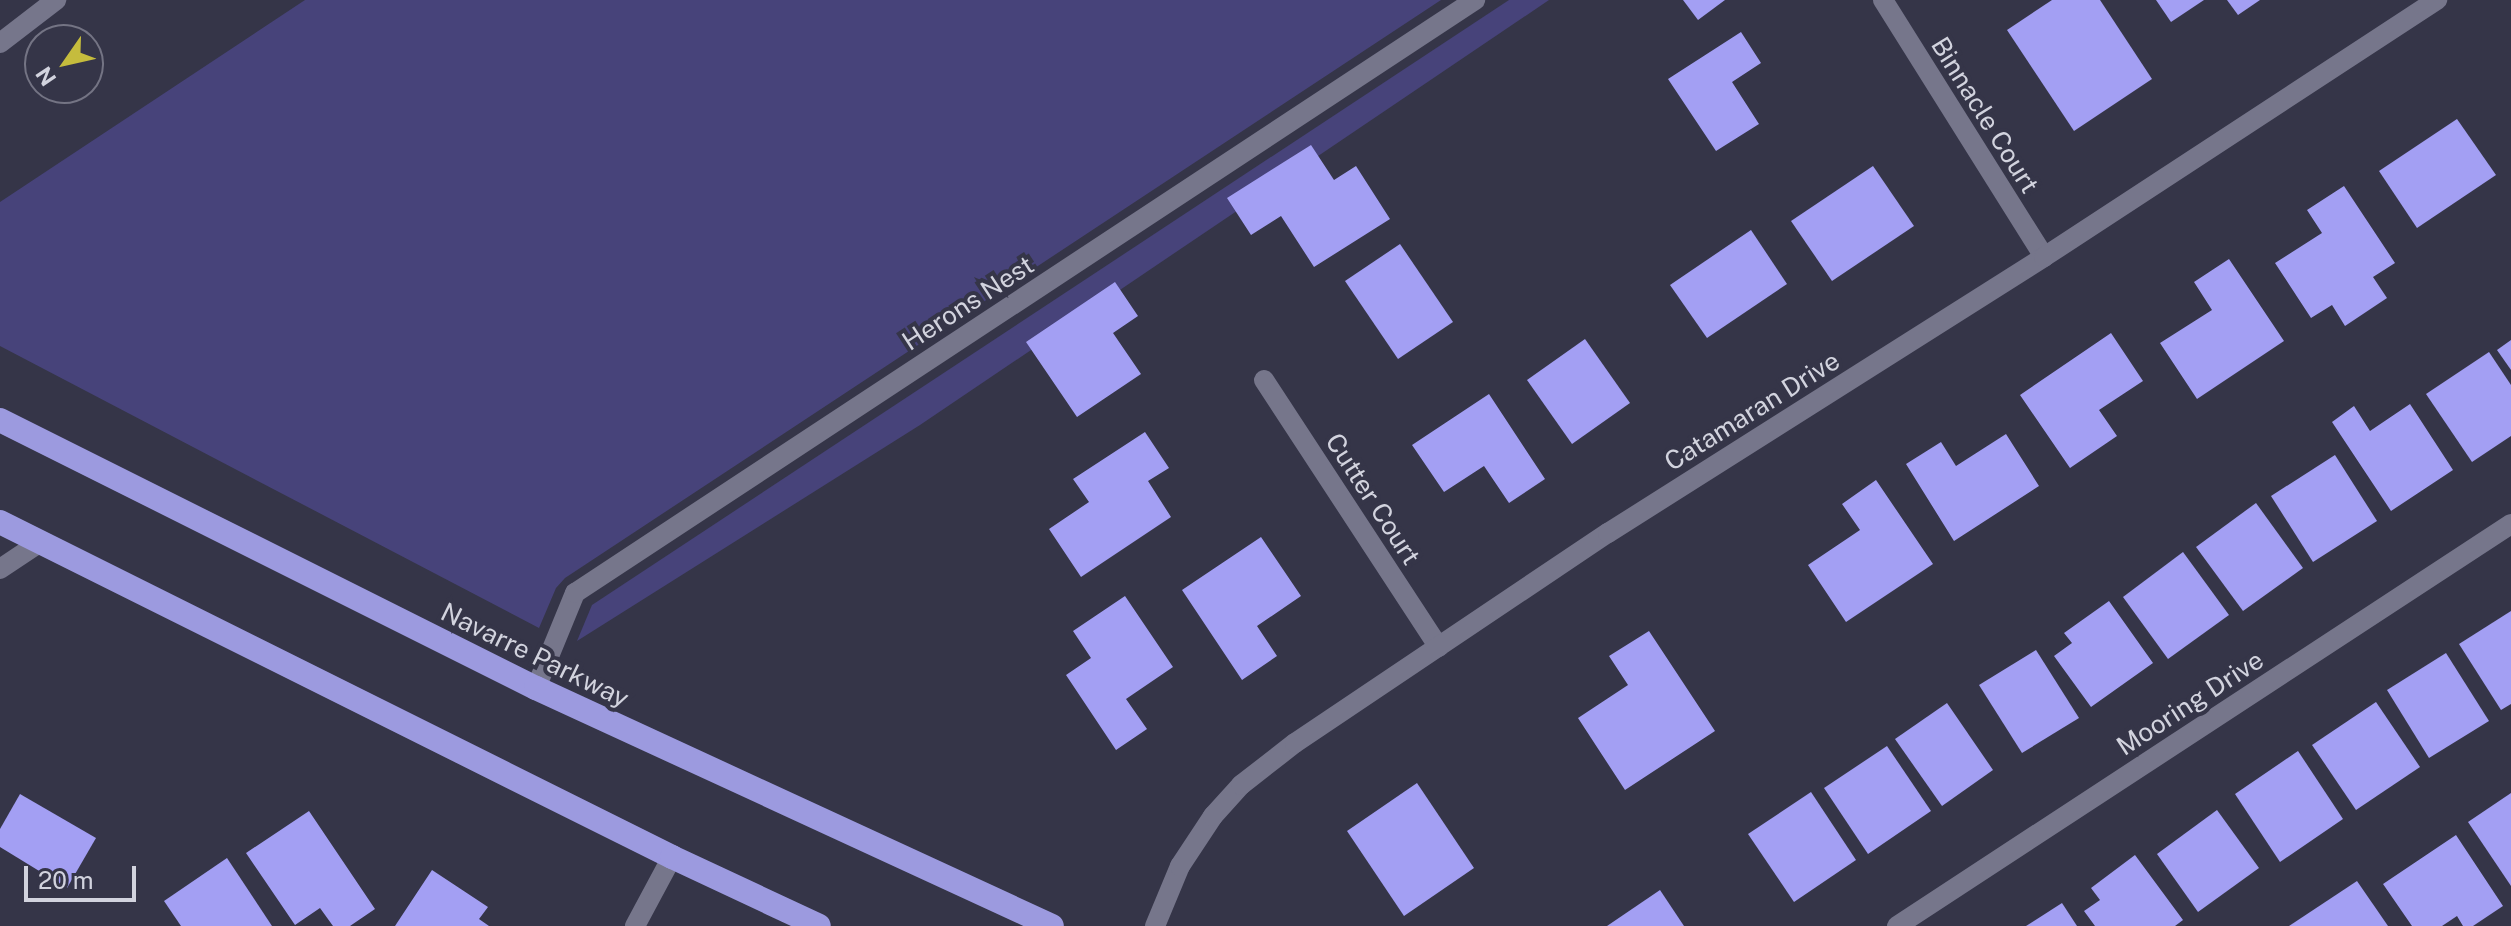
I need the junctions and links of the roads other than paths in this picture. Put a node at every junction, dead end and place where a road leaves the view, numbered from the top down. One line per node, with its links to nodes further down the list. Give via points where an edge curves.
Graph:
1 (56, 0): 5 (street)
2 (1475, 0): 14 (street, Herons Nest, via 575,593)
3 (1883, 0): 6 (street, Binnacle Court)
4 (2437, 0): 6 (street, Catamaran Drive)
5 (0, 43)
6 (2044, 257): 13 (street, Catamaran Drive, via 1608,533)
7 (1264, 380): 13 (street, Cutter Court)
8 (0, 420): 14 (highway, Navarre Parkway)
9 (0, 522): 11 (highway)
10 (2511, 524): 20 (street, Mooring Drive)
11 (39, 543): 12 (street); 15 (highway)
12 (0, 569)
13 (1439, 647): 19 (street, Catamaran Drive, via 1241,785 1180,866)
14 (536, 688): 18 (highway, Navarre Parkway)
15 (672, 857): 16 (street); 17 (highway)
16 (635, 926)
17 (819, 926)
18 (1052, 926)
19 (1155, 926)
20 (1897, 926)

